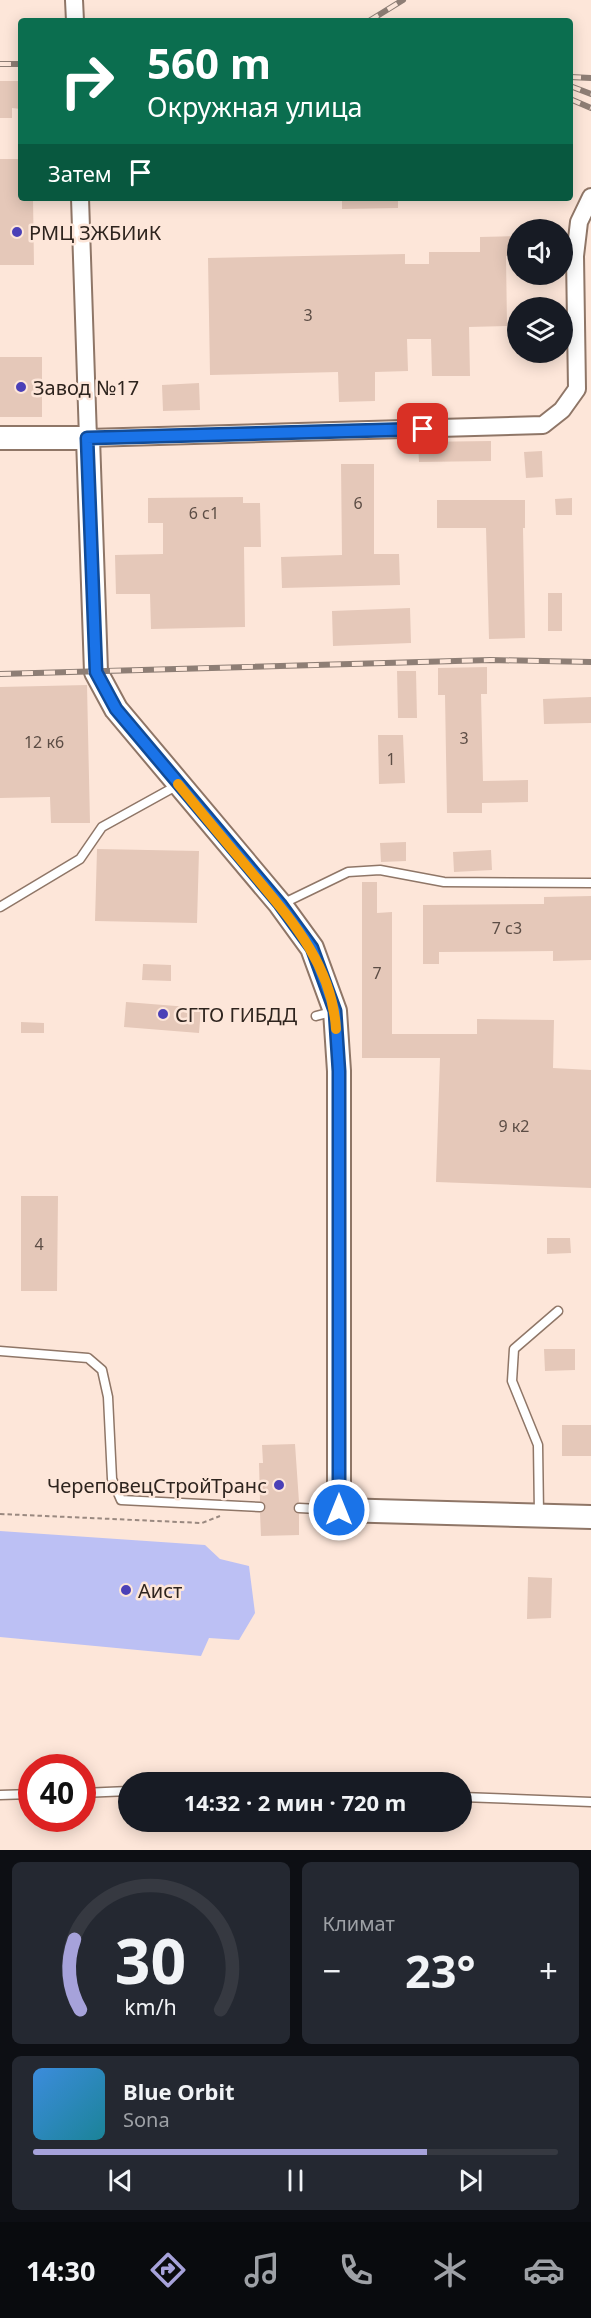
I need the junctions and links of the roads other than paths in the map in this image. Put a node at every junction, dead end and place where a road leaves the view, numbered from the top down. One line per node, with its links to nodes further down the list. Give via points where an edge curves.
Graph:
1 (74, 0): 2 (street)
2 (75, 18)
3 (591, 197): 5 (street)
4 (80, 201): 7 (street)
5 (585, 222): 7 (street, via 575,256 577,389 562,410 543,425)
6 (0, 438): 7 (street)
7 (87, 438): 8 (street, via 96,672 116,709)
8 (178, 784): 10 (street); 11 (lane, via 102,827 80,859)
9 (591, 883): 10 (lane, via 444,882 380,870 348,872)
10 (280, 904): 16 (street, via 312,948 339,1071)
11 (0, 907)
12 (558, 1311): 17 (lane, via 514,1349 512,1381 538,1445)
13 (0, 1351): 14 (lane, via 88,1358 102,1370 108,1397 112,1479 121,1500)
14 (260, 1507)
15 (299, 1508): 16 (lane)
16 (339, 1510): 17 (street)
17 (539, 1515): 18 (street)
18 (591, 1517)
19 (118, 1791): 20 (lane)
20 (96, 1792)
21 (18, 1794): 22 (lane)
22 (0, 1795)
23 (472, 1797): 24 (lane)
24 (591, 1802)

